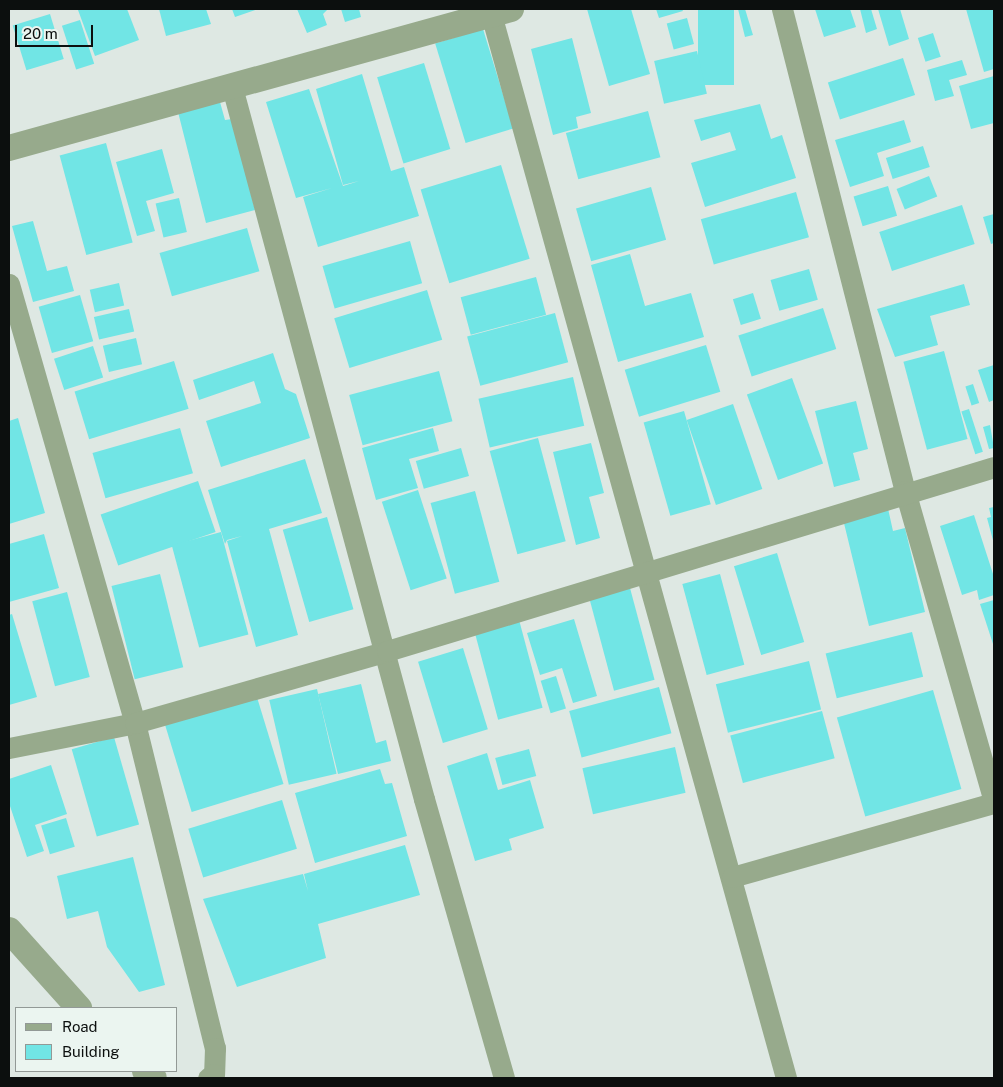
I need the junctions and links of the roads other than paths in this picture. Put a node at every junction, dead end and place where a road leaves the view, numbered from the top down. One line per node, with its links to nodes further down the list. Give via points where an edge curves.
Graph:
1 (782, 9): 7 (street)
2 (501, 11): 3 (street); 8 (street)
3 (232, 87): 4 (street); 9 (street)
4 (9, 148)
5 (9, 284): 10 (street)
6 (994, 467): 7 (street)
7 (906, 491): 8 (street); 12 (street)
8 (644, 574): 9 (street); 13 (street)
9 (387, 651): 10 (street); 17 (street, via 424,800)
10 (135, 723): 11 (street); 16 (street, via 216,1048 214,1074)
11 (9, 748)
12 (994, 803): 13 (street)
13 (732, 877): 18 (street)
14 (9, 930): 15 (street)
15 (78, 1007)
16 (208, 1078)
17 (504, 1078)
18 (786, 1078)

